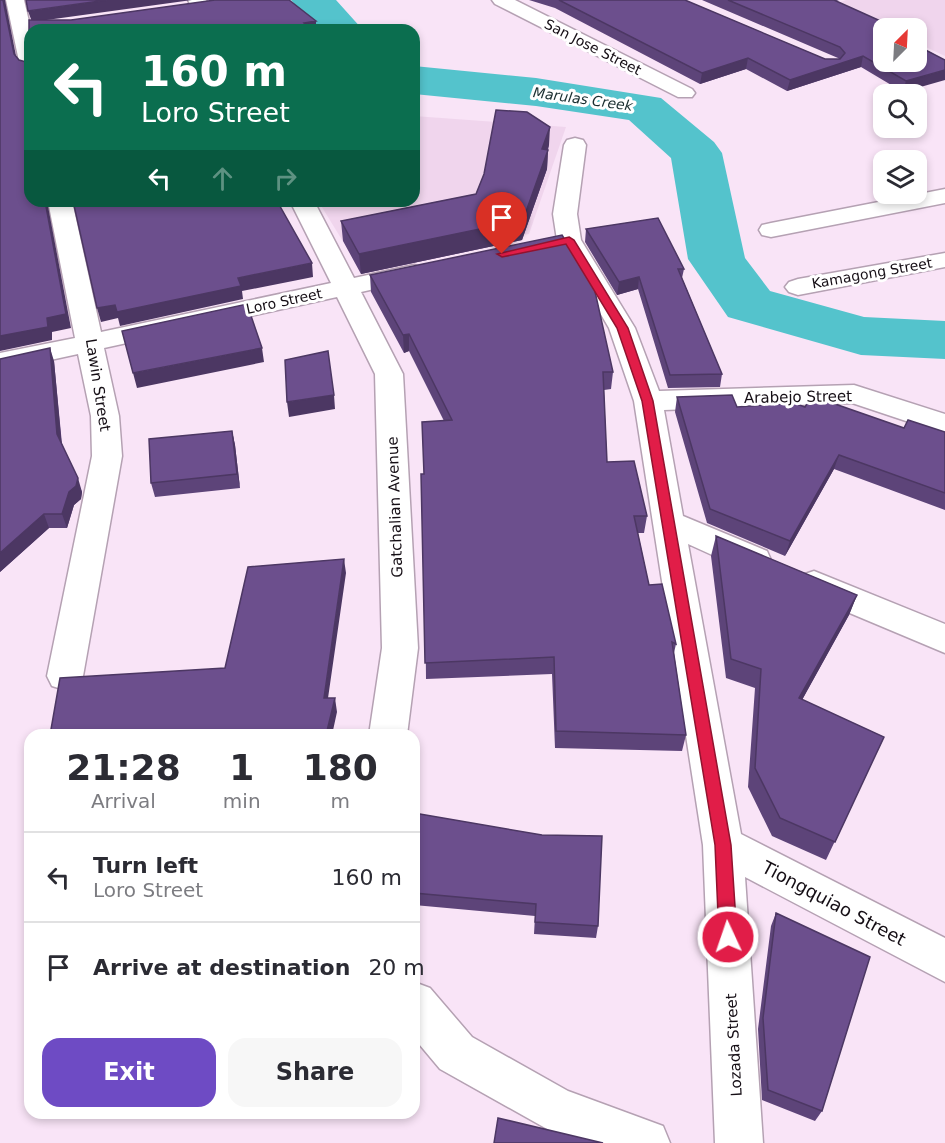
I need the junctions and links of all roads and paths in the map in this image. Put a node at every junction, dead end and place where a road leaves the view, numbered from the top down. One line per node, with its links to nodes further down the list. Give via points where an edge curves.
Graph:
1 (15, 0): 6 (street)
2 (501, 0): 10 (street, San Jose Street)
3 (199, 4): 4 (street); 5 (street); 7 (street)
4 (224, 4)
5 (178, 10)
6 (29, 24)
7 (209, 24)
8 (24, 31): 9 (street)
9 (0, 35)
10 (685, 93)
11 (575, 145): 22 (street, Lozada Street, via 557,242 622,328)
12 (945, 196): 15 (street)
13 (61, 207): 20 (street, Lawin Street)
14 (305, 207): 19 (street, Gatchalian Avenue)
15 (771, 230)
16 (945, 260): 18 (street, Kamagong Street)
17 (440, 268): 19 (street, Loro Street)
18 (798, 286)
19 (347, 288): 20 (street, Loro Street); 27 (street, Gatchalian Avenue, via 389,374 400,648)
20 (91, 342): 21 (street, Loro Street); 26 (street, Lawin Street, via 105,416 107,456)
21 (0, 362)
22 (648, 401): 23 (street, Arabejo Street, via 854,394); 24 (street, Lozada Street)
23 (945, 424)
24 (669, 523): 25 (street); 28 (street, Lozada Street)
25 (945, 639)
26 (65, 676)
27 (389, 729)
28 (723, 845): 29 (street, Tiongquiao Street); 32 (street, Lozada Street)
29 (945, 961)
30 (420, 1011): 31 (street, via 456,1053 556,1110)
31 (646, 1143)
32 (739, 1143)

